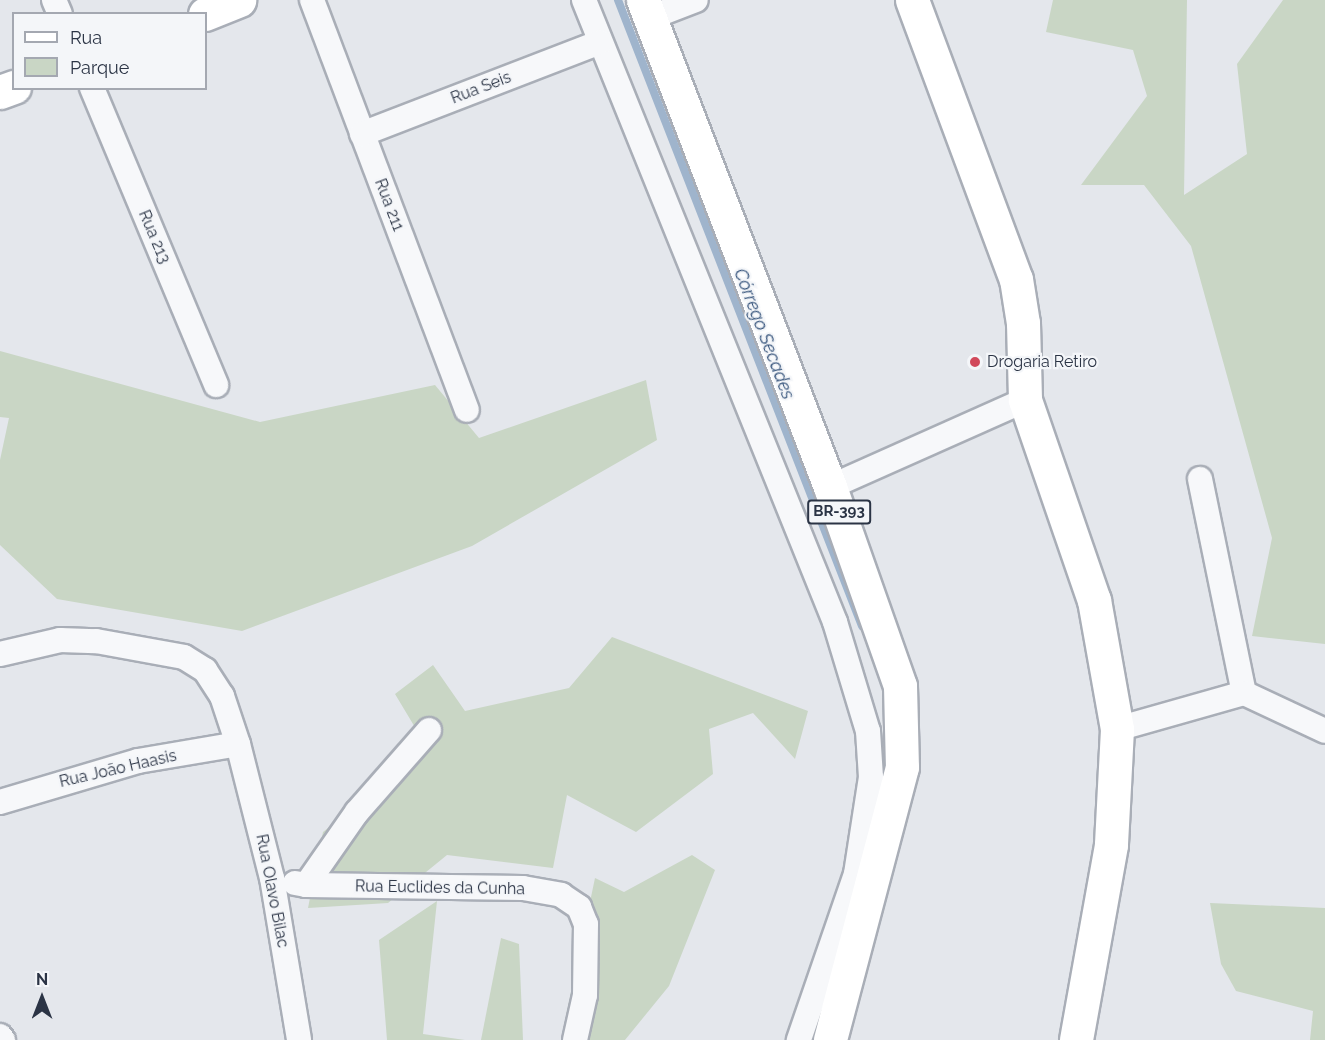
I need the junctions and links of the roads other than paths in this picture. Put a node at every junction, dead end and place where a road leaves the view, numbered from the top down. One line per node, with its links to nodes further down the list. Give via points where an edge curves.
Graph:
1 (239, 0): 7 (main road)
2 (312, 0): 10 (street, Rua 211)
3 (584, 0): 8 (street)
4 (696, 0): 6 (street)
5 (912, 0): 12 (main road, via 1016,279 1023,323)
6 (646, 9): 15 (main road, BR-393)
7 (207, 13)
8 (600, 42): 10 (street, Rua Seis); 27 (street, via 835,622 868,731 871,777 856,874)
9 (93, 90): 11 (street, Rua 213)
10 (362, 134): 13 (street, Rua 211)
11 (216, 385)
12 (1025, 400): 15 (street); 18 (main road, via 1094,600)
13 (466, 410)
14 (1200, 479): 17 (street)
15 (830, 487): 28 (main road, BR-393, via 900,686 904,714 902,767 886,839)
16 (0, 654): 21 (street, Rua Olavo Bilac, via 60,640 96,641 184,657 205,670 222,696)
17 (1244, 693): 18 (street); 20 (street)
18 (1117, 729): 29 (main road, via 1111,845)
19 (429, 730): 24 (street, via 357,812)
20 (1325, 731)
21 (238, 744): 22 (street, Rua João Haasis, via 138,761); 23 (street, Rua Olavo Bilac)
22 (0, 802)
23 (272, 878): 24 (street, Rua Euclides da Cunha); 25 (street, Rua Olavo Bilac)
24 (306, 885): 26 (street, Rua Euclides da Cunha, via 524,888 561,895 579,907 586,924 587,974)
25 (299, 1040)
26 (575, 1040)
27 (799, 1040)
28 (830, 1040)
29 (1076, 1040)

